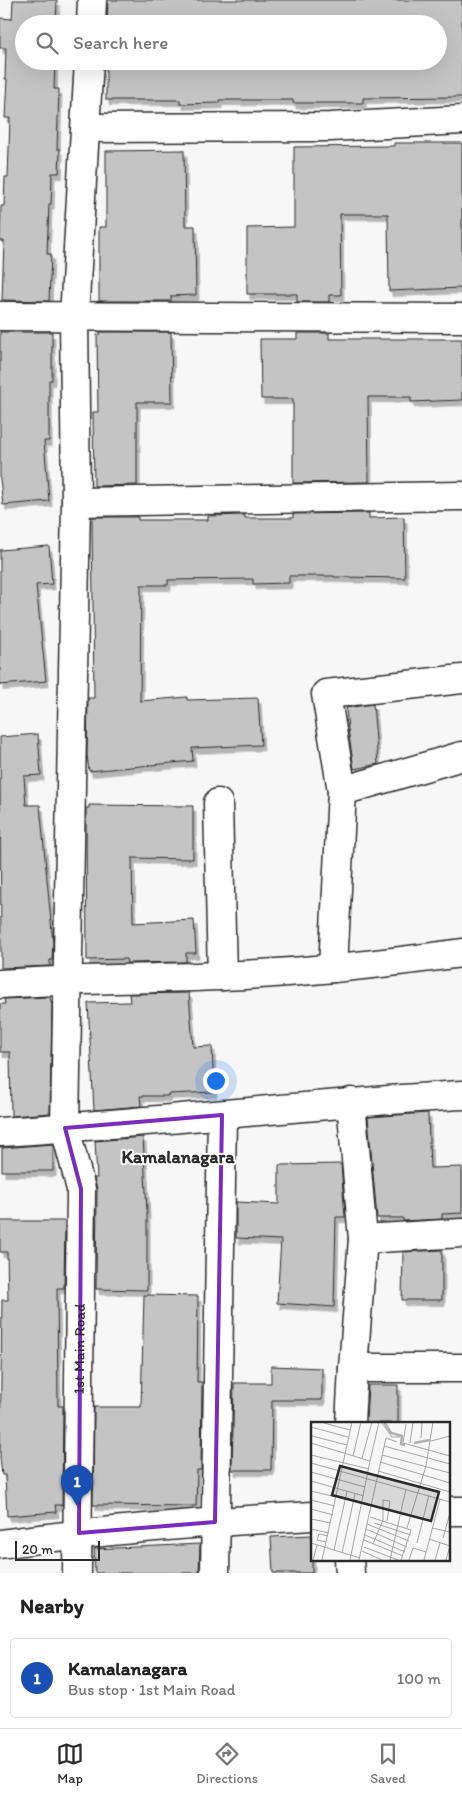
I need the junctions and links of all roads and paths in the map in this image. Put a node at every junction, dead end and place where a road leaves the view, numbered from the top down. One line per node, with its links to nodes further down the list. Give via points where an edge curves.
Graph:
1 (92, 0): 2 (street)
2 (91, 15)
3 (89, 70): 5 (street, 1st Main Road)
4 (462, 120): 5 (street, via 330,127)
5 (86, 128): 7 (street, 1st Main Road)
6 (0, 316): 7 (street)
7 (74, 317): 8 (street); 10 (street, 1st Main Road)
8 (462, 318)
9 (462, 496): 10 (street)
10 (76, 502): 18 (street, 1st Main Road)
11 (462, 679): 13 (street, via 326,694)
12 (462, 756): 13 (street)
13 (342, 791): 16 (street)
14 (218, 803): 17 (street)
15 (462, 953): 16 (street)
16 (333, 968): 17 (street)
17 (222, 976): 18 (street)
18 (66, 980): 19 (street); 23 (street, 1st Main Road)
19 (0, 984)
20 (462, 1095): 21 (street)
21 (351, 1102): 22 (street); 26 (street)
22 (222, 1115): 23 (street); 31 (street)
23 (65, 1128): 24 (street); 32 (street, 1st Main Road, via 81,1189)
24 (0, 1132)
25 (462, 1233): 26 (street)
26 (363, 1239): 27 (street)
27 (353, 1368): 28 (street); 29 (street)
28 (462, 1368)
29 (350, 1422)
30 (311, 1516): 31 (street)
31 (215, 1522): 32 (street); 36 (street)
32 (79, 1533): 33 (street); 35 (street, 1st Main Road)
33 (0, 1544)
34 (349, 1560): 37 (street)
35 (77, 1573)
36 (215, 1573)
37 (350, 1573)

